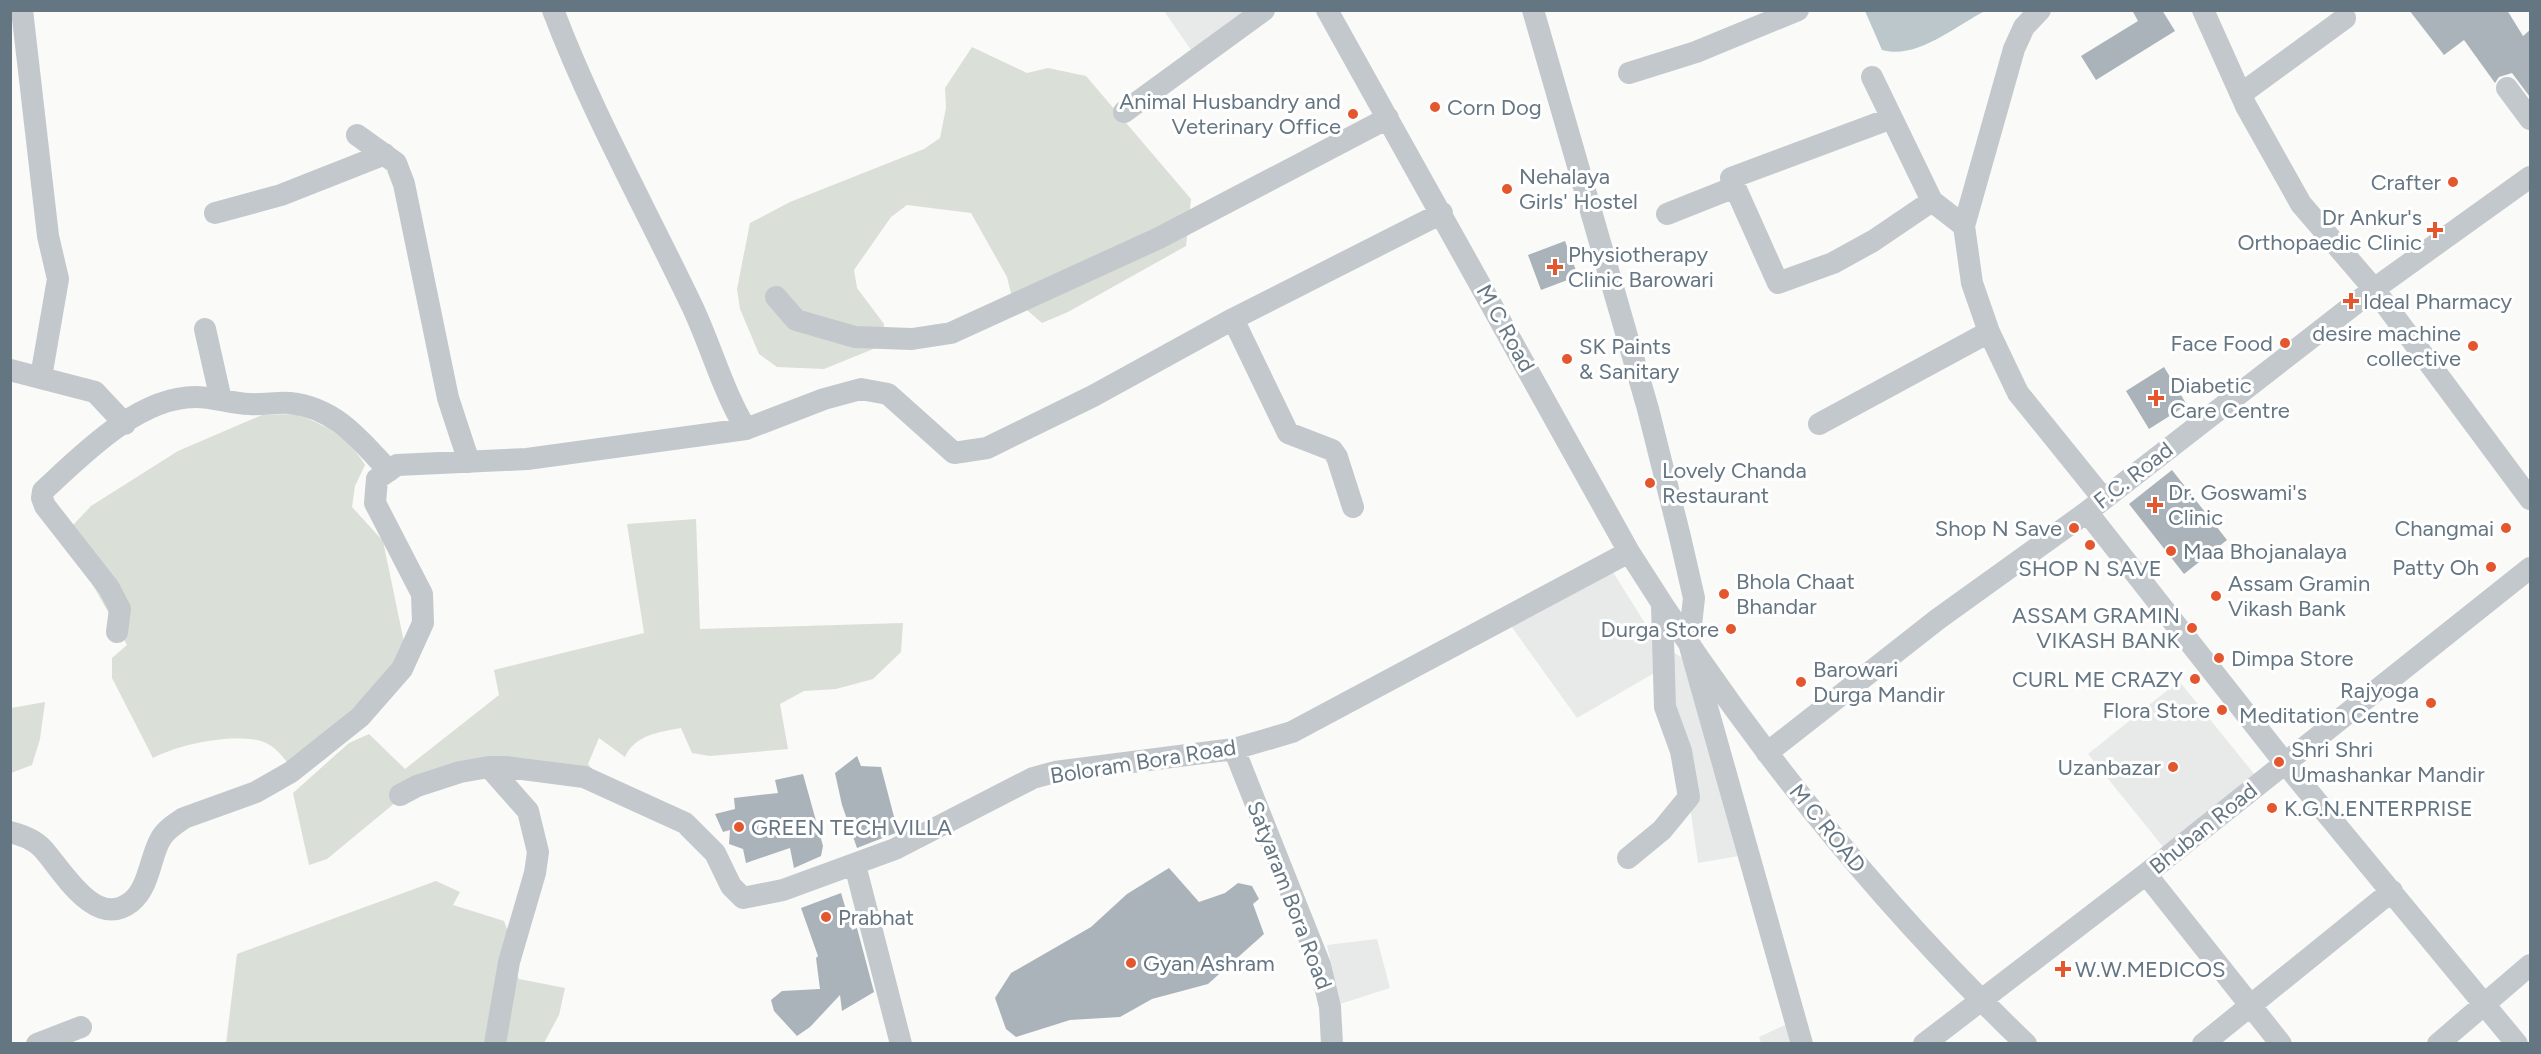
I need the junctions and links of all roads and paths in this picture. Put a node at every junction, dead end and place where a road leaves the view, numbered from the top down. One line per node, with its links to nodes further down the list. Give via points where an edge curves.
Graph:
1 (22, 10): 33 (street, via 48,236 58,279)
2 (553, 10): 37 (street, via 576,71 694,311 728,400)
3 (1264, 10): 14 (street)
4 (1327, 10): 15 (street, M C Road)
5 (1533, 10): 47 (street, via 1648,409 1680,537 1694,598)
6 (1798, 10): 10 (street, via 1695,52)
7 (2040, 10): 26 (street, via 2024,27 2014,50)
8 (2203, 11): 13 (street)
9 (2345, 18): 13 (street)
10 (1629, 73)
11 (1872, 76): 16 (street)
12 (2507, 88): 17 (street)
13 (2241, 94): 27 (street, via 2301,204)
14 (1124, 112)
15 (1388, 118): 24 (street, M C Road); 28 (street, via 1159,238 951,333 912,339 855,337 796,320)
16 (1892, 118): 21 (street, via 1731,178); 22 (street)
17 (2530, 119)
18 (357, 135): 19 (street)
19 (385, 154): 23 (street, via 281,195); 38 (street, via 396,163 404,184 448,398)
20 (2530, 177): 27 (street, F.C. Road)
21 (1735, 187): 22 (street, via 1778,282 1833,263 1873,242); 25 (street)
22 (1932, 201): 26 (street)
23 (215, 213)
24 (1442, 213): 29 (street); 43 (street, M C Road)
25 (1667, 214)
26 (1964, 226): 31 (street, via 1972,283)
27 (2374, 289): 40 (street); 41 (street, F.C. Road)
28 (776, 297)
29 (1233, 319): 37 (street, via 1093,396 987,448 954,453 888,394 861,389); 42 (street, via 1288,433 1332,450)
30 (205, 329): 34 (street)
31 (1989, 332): 36 (street); 41 (street, via 2018,393)
32 (10, 370): 33 (street)
33 (41, 377): 35 (street, via 95,392)
34 (221, 400): 35 (street, via 194,397 160,403); 39 (street, via 290,403 326,412)
35 (125, 424): 46 (street, via 98,440 43,491 42,498 109,588 120,609)
36 (1819, 424)
37 (746, 429): 38 (street, via 527,459)
38 (469, 462): 39 (street, via 397,465)
39 (389, 471): 53 (street, via 377,479 375,503 422,594 423,623 402,669 360,717 272,785 172,826 160,838 140,891 131,902 115,909 105,909 74,889 42,848 30,838)
40 (2530, 500)
41 (2095, 505): 49 (street, F.C. Road); 50 (street)
42 (1353, 507)
43 (1629, 552): 45 (street, M C Road); 48 (street, Boloram Bora Road, via 1312,722 1272,740)
44 (2530, 568): 50 (street, Bhuban Road)
45 (1662, 604): 47 (street, M C Road); 54 (street, via 1665,707 1681,752 1689,797 1662,830)
46 (117, 632)
47 (1689, 644): 49 (street, M C ROAD); 67 (street)
48 (1234, 749): 55 (street, Boloram Bora Road, via 1033,778 895,849); 66 (street, Satyaram Bora Road, via 1320,965 1330,1007)
49 (1767, 753): 59 (street, M C ROAD, via 1861,870)
50 (2284, 762): 56 (street, Bhuban Road); 57 (street)
51 (489, 767): 52 (street, Boloram Bora Road, via 452,774); 55 (street, Boloram Bora Road, via 584,777 685,823 715,853 731,886 743,898 783,890); 64 (street, via 528,811 538,852 509,962)
52 (400, 795)
53 (10, 832)
54 (1628, 858)
55 (855, 865): 65 (street)
56 (2145, 874): 59 (street, Bhuban Road); 61 (street)
57 (2392, 891): 60 (street); 61 (street)
58 (2530, 965): 60 (street)
59 (1981, 1000): 68 (street, Bhuban Road); 69 (street)
60 (2485, 1001): 72 (street); 73 (street)
61 (2252, 1005): 70 (street); 71 (street)
62 (81, 1027): 63 (street)
63 (37, 1044)
64 (495, 1044)
65 (901, 1044)
66 (1332, 1044)
67 (1802, 1044)
68 (1924, 1044)
69 (2026, 1044)
70 (2203, 1044)
71 (2282, 1044)
72 (2438, 1044)
73 (2517, 1044)

